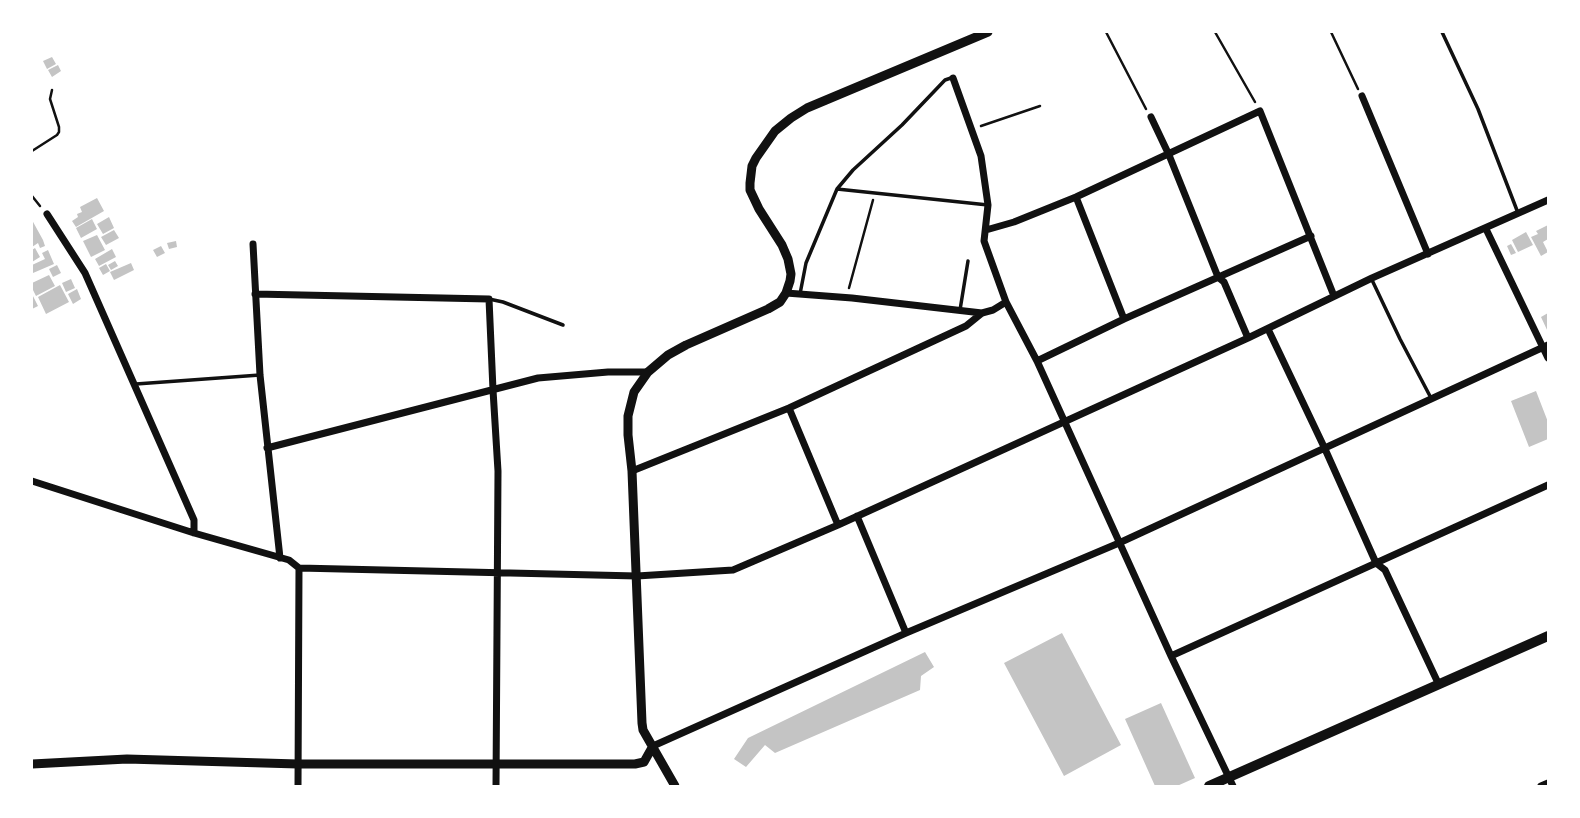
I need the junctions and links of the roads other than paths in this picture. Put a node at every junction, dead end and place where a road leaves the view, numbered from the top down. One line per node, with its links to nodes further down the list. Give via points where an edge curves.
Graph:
1 (996, 32): 3 (street)
2 (1442, 32): 13 (lane)
3 (986, 33): 22 (street, via 807,108 770,138 752,166 750,190 788,259 791,274)
4 (953, 78): 8 (lane, via 945,80); 11 (street, via 981,156)
5 (1362, 96): 18 (street)
6 (1151, 117): 7 (street)
7 (1169, 155): 9 (street); 16 (street, via 1260,111); 20 (street)
8 (836, 189): 11 (lane); 24 (lane, via 806,263)
9 (1076, 197): 15 (street); 30 (street)
10 (1549, 200): 13 (street)
11 (988, 205): 15 (street)
12 (47, 214): 39 (street, via 85,273)
13 (1519, 214): 14 (street)
14 (1486, 229): 18 (street); 34 (street)
15 (986, 230): 27 (street, via 984,241)
16 (1311, 236): 20 (street); 25 (street)
17 (253, 244): 23 (street)
18 (1428, 254): 21 (street)
19 (968, 261): 28 (lane)
20 (1218, 277): 30 (street); 33 (street)
21 (1372, 278): 25 (street); 41 (lane)
22 (786, 292): 24 (street); 37 (street, via 775,306 686,345)
23 (255, 294): 26 (street); 38 (street)
24 (800, 294): 28 (street)
25 (1334, 296): 32 (street)
26 (489, 299): 31 (lane); 40 (street)
27 (1006, 302): 29 (street); 36 (street)
28 (960, 310): 29 (street)
29 (982, 313): 42 (street, via 966,326)
30 (1124, 319): 36 (street)
31 (563, 325)
32 (1268, 329): 33 (street); 45 (street)
33 (1248, 338): 43 (street)
34 (1546, 346): 35 (street); 41 (street)
35 (1549, 358)
36 (1037, 361): 43 (street)
37 (648, 372): 40 (street, via 538,378); 46 (street, via 634,392 628,416)
38 (260, 374): 39 (lane); 44 (street)
39 (134, 384): 51 (street, via 194,520)
40 (492, 390): 44 (street); 56 (street)
41 (1432, 399): 45 (street)
42 (789, 408): 46 (street); 50 (street)
43 (1065, 421): 49 (street); 52 (street)
44 (267, 448): 53 (street)
45 (1325, 449): 52 (street); 54 (street)
46 (632, 471): 57 (street)
47 (32, 481): 51 (street)
48 (1549, 485): 54 (street)
49 (856, 516): 50 (street); 58 (street)
50 (838, 525): 57 (street, via 733,570)
51 (194, 533): 53 (street)
52 (1119, 543): 58 (street); 60 (street)
53 (281, 558): 55 (street)
54 (1376, 563): 60 (street); 61 (street, via 1385,570)
55 (299, 568): 56 (street); 64 (street)
56 (498, 572): 57 (street); 65 (street)
57 (636, 576): 62 (street, via 642,723)
58 (906, 633): 62 (street)
59 (1549, 636): 61 (main road)
60 (1171, 656): 66 (street)
61 (1439, 685): 66 (main road)
62 (653, 746): 65 (street, via 640,764); 70 (street)
63 (32, 764): 64 (street, via 127,758)
64 (298, 764): 65 (street); 68 (street)
65 (496, 764): 69 (street)
66 (1231, 782): 71 (main road)
67 (1549, 783): 72 (street)
68 (298, 786)
69 (496, 786)
70 (675, 786)
71 (1209, 786)
72 (1541, 786)

